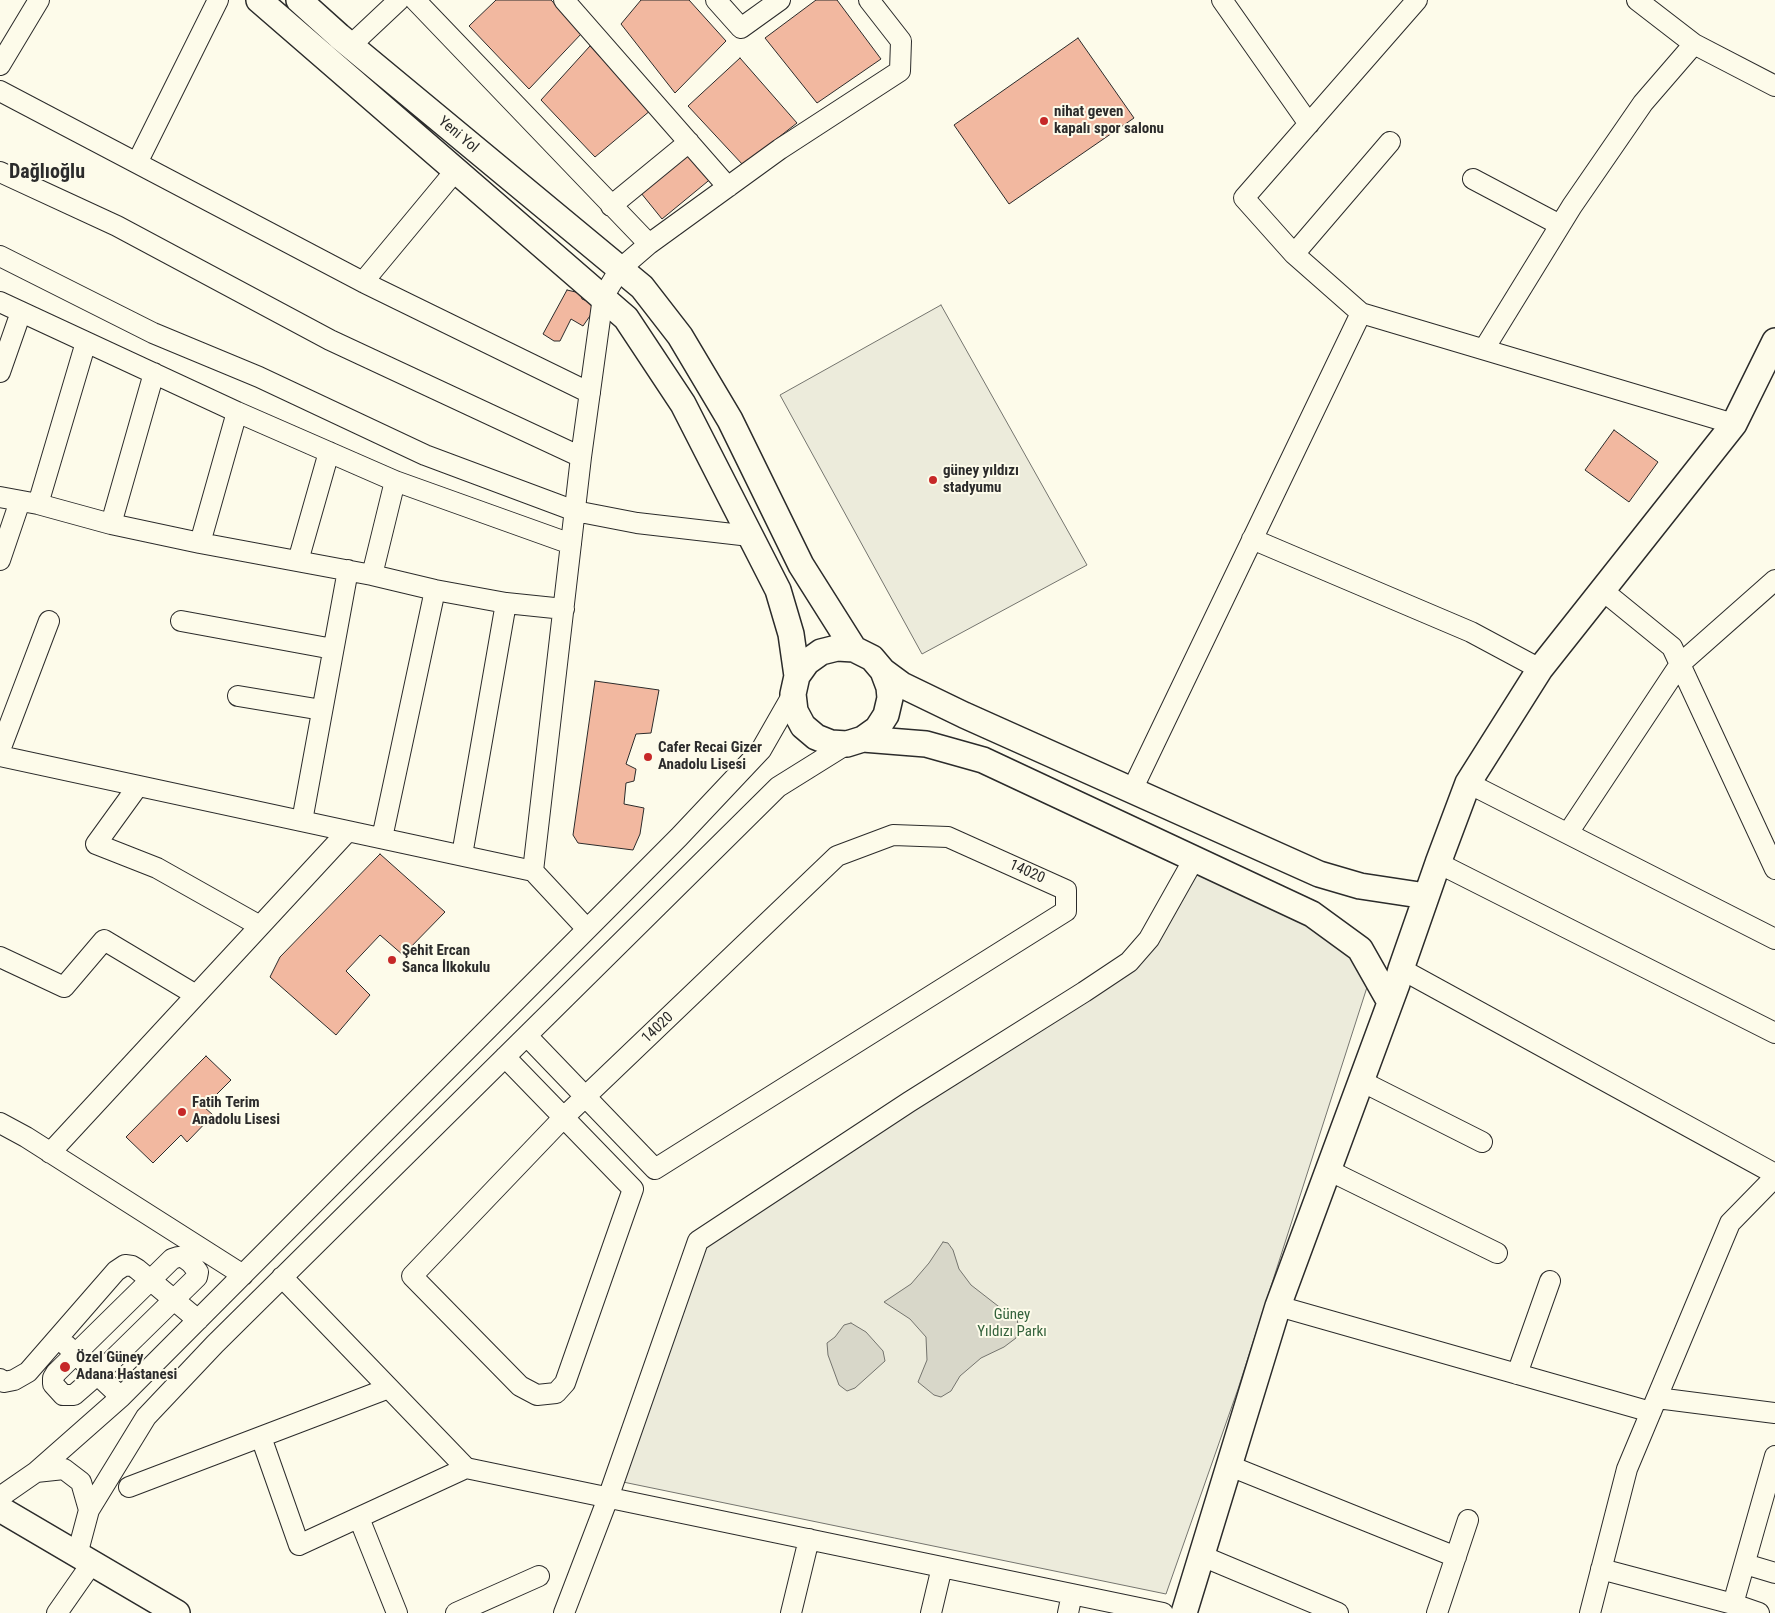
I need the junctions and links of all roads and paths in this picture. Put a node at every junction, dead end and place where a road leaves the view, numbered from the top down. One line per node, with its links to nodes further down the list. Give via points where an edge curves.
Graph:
1 (39, 0): 16 (street)
2 (218, 0): 22 (street)
3 (259, 0): 23 (main road)
4 (299, 0): 15 (main road, Yeni Yol)
5 (400, 0): 15 (street)
6 (416, 0): 27 (street)
7 (564, 0): 20 (street)
8 (716, 0): 9 (street, via 741,28)
9 (780, 0)
10 (869, 0): 26 (street, via 901,41 900,71)
11 (1222, 0): 19 (street)
12 (1417, 0): 19 (street)
13 (1637, 0): 14 (street)
14 (1694, 44): 17 (street); 28 (street, via 1643,103)
15 (350, 46): 32 (main road, Yeni Yol)
16 (0, 65)
17 (1775, 86)
18 (0, 91): 22 (street)
19 (1309, 124): 30 (street, via 1244,198)
20 (689, 142): 26 (street); 27 (street)
21 (1390, 142): 30 (street)
22 (137, 163): 33 (street)
23 (456, 170): 33 (street); 34 (main road)
24 (0, 172): 47 (street, via 117,226 330,340)
25 (1473, 179): 28 (street)
26 (728, 187): 29 (street)
27 (611, 206): 29 (street)
28 (1560, 225): 40 (street)
29 (648, 244): 32 (street)
30 (1294, 254): 37 (street)
31 (0, 256): 51 (street, via 153,333 260,377 425,455)
32 (620, 269): 34 (street); 69 (main road, Yeni Yol, via 642,287 680,336 730,420 801,565)
33 (363, 282): 43 (street)
34 (603, 297): 43 (street); 53 (main road, via 626,318 683,404)
35 (0, 302): 36 (street)
36 (21, 312): 39 (street); 41 (street)
37 (1361, 313): 40 (street); 54 (street)
38 (1775, 341): 45 (main road)
39 (86, 342): 42 (street); 50 (street)
40 (1484, 349): 45 (street)
41 (0, 372)
42 (154, 373): 44 (street); 52 (street)
43 (590, 393): 47 (street)
44 (237, 412): 46 (street); 55 (street)
45 (1734, 424): 63 (main road)
46 (329, 452): 48 (street); 58 (street)
47 (581, 457): 51 (street)
48 (395, 481): 56 (street); 60 (street)
49 (0, 497): 50 (street)
50 (29, 502): 52 (street); 57 (street)
51 (574, 512): 53 (street); 56 (street)
52 (111, 524): 55 (street)
53 (750, 536): 73 (main road, via 778,590 791,634)
54 (1252, 539): 71 (street, via 1471,632); 81 (street)
55 (200, 543): 58 (street)
56 (571, 544): 65 (street)
57 (0, 560)
58 (298, 561): 59 (street)
59 (348, 570): 60 (street); 68 (street)
60 (372, 575): 62 (street)
61 (1775, 580): 70 (street)
62 (435, 590): 64 (street); 85 (street)
63 (1602, 590): 70 (street, via 1672,647); 71 (main road)
64 (506, 603): 65 (street); 86 (street)
65 (564, 609): 90 (street)
66 (49, 621): 77 (street)
67 (181, 621): 68 (street)
68 (334, 649): 75 (street)
69 (854, 649): 72 (main road, via 872,658); 73 (main road, via 837,648 821,652 807,662)
70 (1680, 664): 84 (street); 89 (street)
71 (1540, 669): 79 (main road)
72 (883, 671): 76 (main road, via 890,698 886,715 877,729); 81 (main road, via 928,698)
73 (795, 685): 76 (main road, via 795,711 803,726 816,737 831,743); 93 (street, via 761,750)
74 (238, 696): 75 (street)
75 (322, 710): 82 (street)
76 (855, 741): 87 (main road, via 926,744 982,760); 100 (street, via 778,787)
77 (0, 750)
78 (0, 756): 80 (street)
79 (1468, 783): 84 (street); 88 (main road)
80 (138, 786): 82 (street); 92 (street, via 96,844 158,868)
81 (1132, 790): 91 (main road, via 1319,874 1360,886)
82 (302, 821): 83 (street)
83 (348, 831): 85 (street); 92 (street)
84 (1568, 834): 94 (street)
85 (382, 838): 86 (street)
86 (462, 855): 90 (street)
87 (1194, 859): 98 (main road, via 1312,914 1360,949); 136 (street, via 1150,938 1129,962 698,1241)
88 (1438, 863): 91 (main road); 99 (street)
89 (1775, 868)
90 (533, 871): 93 (street)
91 (1426, 896): 96 (main road)
92 (260, 926): 97 (street)
93 (587, 929): 113 (street)
94 (1775, 939)
95 (0, 957): 97 (street, via 64,988 104,940)
96 (1401, 969): 98 (main road); 110 (street)
97 (196, 995): 107 (street)
98 (1390, 1002): 102 (main road)
99 (1775, 1033)
100 (527, 1036): 101 (street); 103 (street)
101 (505, 1057): 104 (street); 114 (street)
102 (1361, 1081): 106 (street); 109 (main road)
103 (586, 1098): 104 (street); 108 (street); 108 (street, 14020, via 836,856 893,834 948,837 1066,890 1066,911)
104 (564, 1117): 111 (street); 111 (street, via 412,1276 520,1386 537,1395 556,1394 565,1383)
105 (0, 1123): 107 (street)
106 (1482, 1142)
107 (50, 1152): 113 (street)
108 (655, 1169): 111 (street, via 649,1184)
109 (1328, 1170): 112 (street); 118 (main road)
110 (1775, 1176): 127 (street, via 1730,1223)
111 (634, 1189)
112 (1497, 1253)
113 (243, 1275): 119 (street)
114 (282, 1278): 125 (street); 138 (street, via 146,1417)
115 (1550, 1280): 122 (street)
116 (151, 1281): 117 (street); 117 (street, via 172,1259 183,1257 191,1263 198,1272 197,1276); 120 (street, via 132,1266 116,1271); 121 (street)
117 (173, 1300): 119 (street); 123 (street)
118 (1278, 1306): 122 (street); 131 (main road)
119 (198, 1320): 126 (street)
120 (57, 1337): 121 (street); 124 (street, via 28,1372 14,1380 4,1382)
121 (76, 1354): 123 (street); 123 (street, via 53,1378 53,1384 63,1395 74,1395)
122 (1517, 1374): 127 (street)
123 (97, 1375): 126 (street)
124 (0, 1379)
125 (389, 1388): 129 (street); 132 (street)
126 (121, 1397): 133 (street)
127 (1654, 1405): 128 (street); 147 (street, via 1627,1469)
128 (1775, 1413)
129 (261, 1437): 134 (street); 139 (street, via 299,1545)
130 (1775, 1456): 145 (street)
131 (1230, 1466): 142 (main road); 143 (street)
132 (466, 1468): 136 (street); 139 (street)
133 (36, 1472): 135 (street); 138 (street, via 64,1470 82,1482)
134 (129, 1486)
135 (0, 1497)
136 (608, 1498): 141 (street); 156 (street)
137 (0, 1509): 144 (main road)
138 (89, 1510): 144 (street)
139 (358, 1518): 154 (street)
140 (1468, 1520): 143 (street)
141 (809, 1540): 146 (street); 157 (street)
142 (1202, 1556): 160 (main road); 161 (street)
143 (1456, 1557): 162 (street)
144 (84, 1559): 152 (street); 153 (main road)
145 (1745, 1564): 148 (street); 151 (street)
146 (942, 1567): 150 (street); 158 (street)
147 (1602, 1568): 151 (street); 163 (street)
148 (1775, 1573)
149 (539, 1576): 155 (street)
150 (1070, 1604): 159 (street)
151 (1733, 1604): 164 (street)
152 (57, 1613)
153 (177, 1613)
154 (397, 1613)
155 (456, 1613)
156 (564, 1613)
157 (792, 1613)
158 (931, 1613)
159 (1163, 1613)
160 (1184, 1613)
161 (1338, 1613)
162 (1437, 1613)
163 (1590, 1613)
164 (1759, 1613)

